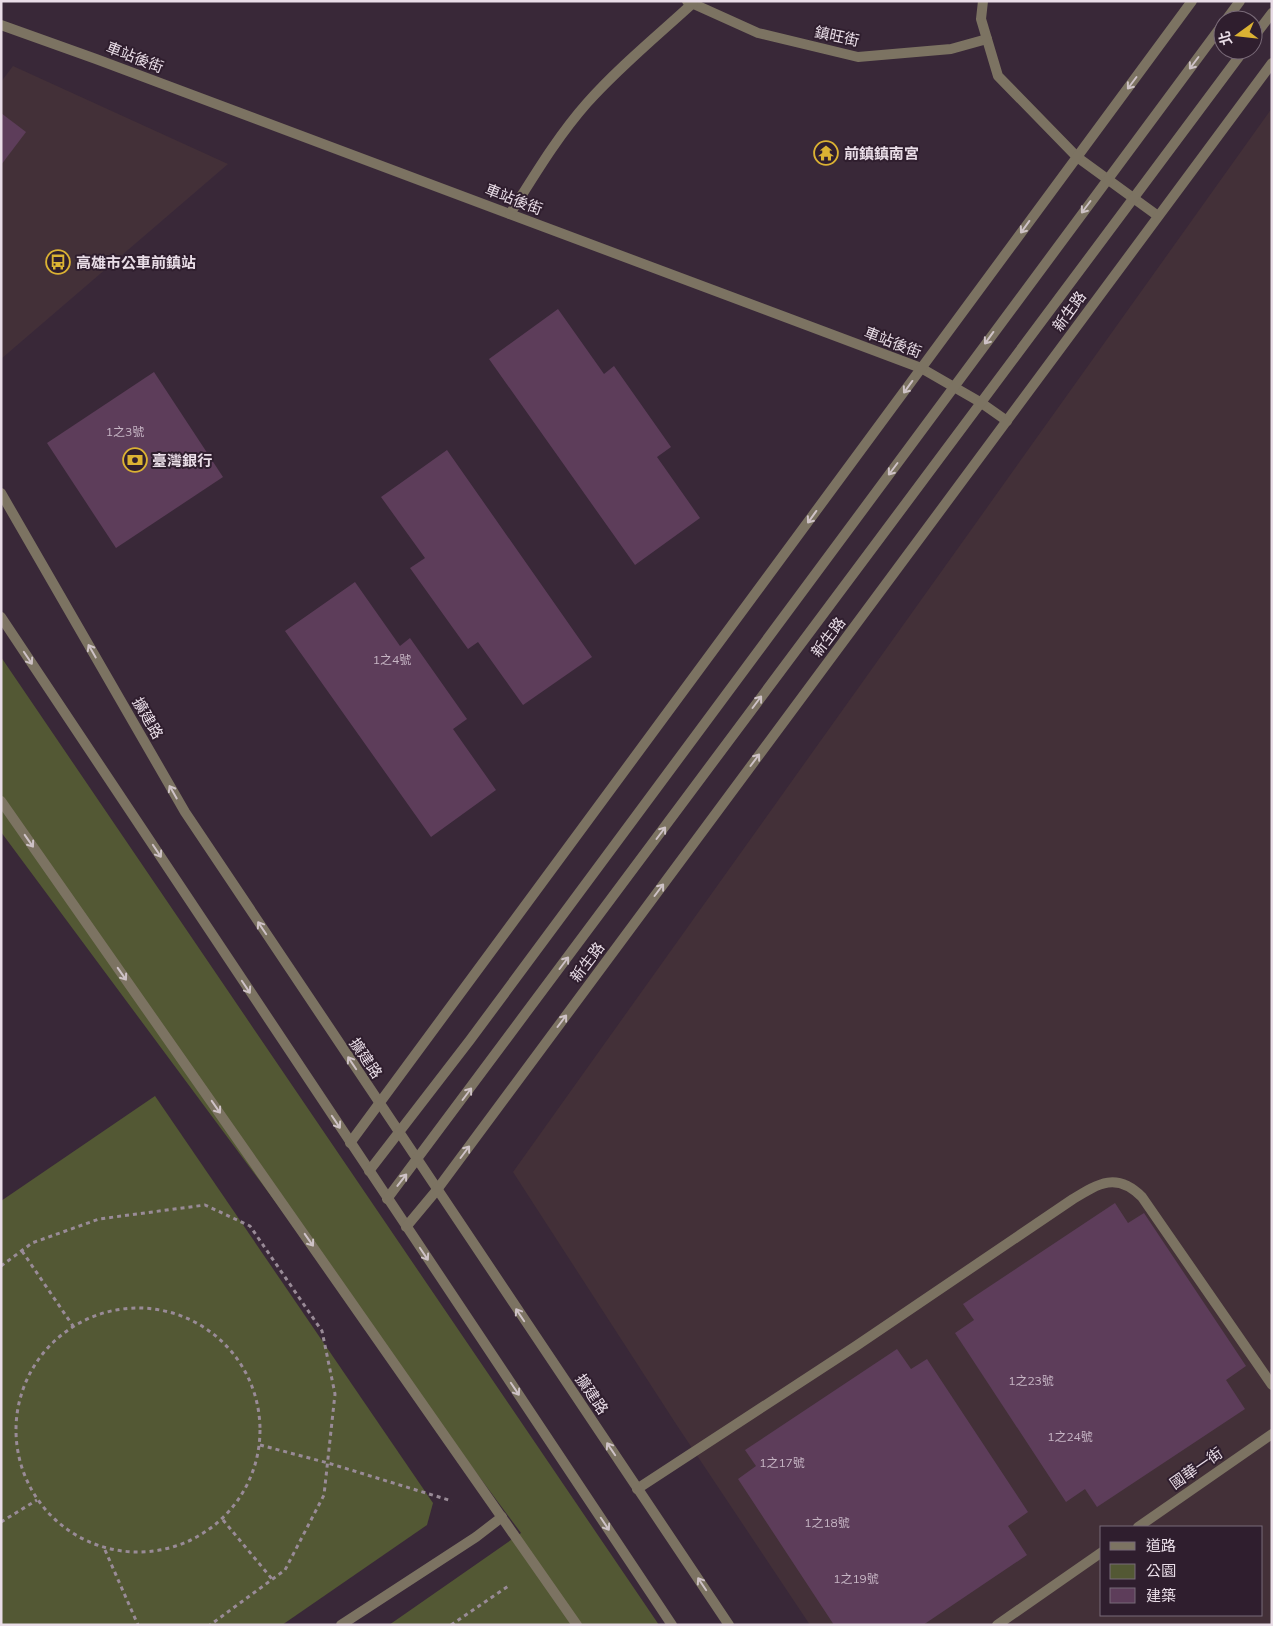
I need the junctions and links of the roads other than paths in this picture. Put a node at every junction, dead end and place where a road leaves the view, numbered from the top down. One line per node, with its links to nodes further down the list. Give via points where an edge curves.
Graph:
1 (983, 1): 8 (street, via 981,19)
2 (1192, 1): 11 (street, one-way to 11)
3 (690, 2): 8 (street, 鎮旺街, via 758,33 858,57 951,49); 14 (street, via 586,104 555,144)
4 (1272, 13): 6 (street)
5 (1, 25): 14 (street, 車站後街)
6 (1263, 25)
7 (1213, 37): 12 (street, one-way to 12)
8 (987, 39): 11 (street, via 998,76)
9 (1236, 60): 13 (street, 新生路)
10 (1272, 63): 15 (street, 新生路)
11 (1077, 157): 12 (street); 16 (street, one-way to 16)
12 (1107, 180): 13 (street); 17 (street, one-way to 17)
13 (1131, 198): 15 (street); 18 (street, 新生路)
14 (510, 214): 16 (street, 車站後街)
15 (1158, 216): 19 (street, 新生路)
16 (921, 368): 17 (street, 車站後街); 23 (street, one-way to 23)
17 (954, 387): 18 (street, 車站後街); 24 (street, one-way to 24)
18 (980, 402): 19 (street, 車站後街); 26 (street, 新生路, one-way to 18)
19 (1006, 421): 28 (street, 新生路, one-way to 19)
20 (1, 494): 23 (street, 擴建路, one-way to 20, via 184,812)
21 (1, 617): 25 (street, one-way to 25)
22 (1, 801): 34 (street, one-way to 34)
23 (379, 1104): 24 (street, 擴建路); 25 (street)
24 (399, 1134): 26 (street, 擴建路); 27 (street)
25 (350, 1143): 27 (street)
26 (417, 1161): 28 (street, 擴建路); 29 (street, 新生路, one-way to 26)
27 (369, 1172): 29 (street)
28 (436, 1191): 30 (street, 新生路); 33 (street, 擴建路, one-way to 28)
29 (387, 1199): 30 (street)
30 (406, 1227): 39 (street, one-way to 39)
31 (1272, 1385): 33 (street, via 1142,1197 1125,1184 1102,1184 1073,1199)
32 (1272, 1434): 35 (street, 國華一街)
33 (638, 1489): 40 (street, 擴建路, one-way to 33)
34 (502, 1517): 37 (street); 38 (street)
35 (1139, 1526)
36 (1100, 1553): 41 (street)
37 (341, 1625)
38 (577, 1625)
39 (672, 1625)
40 (729, 1625)
41 (997, 1625)

